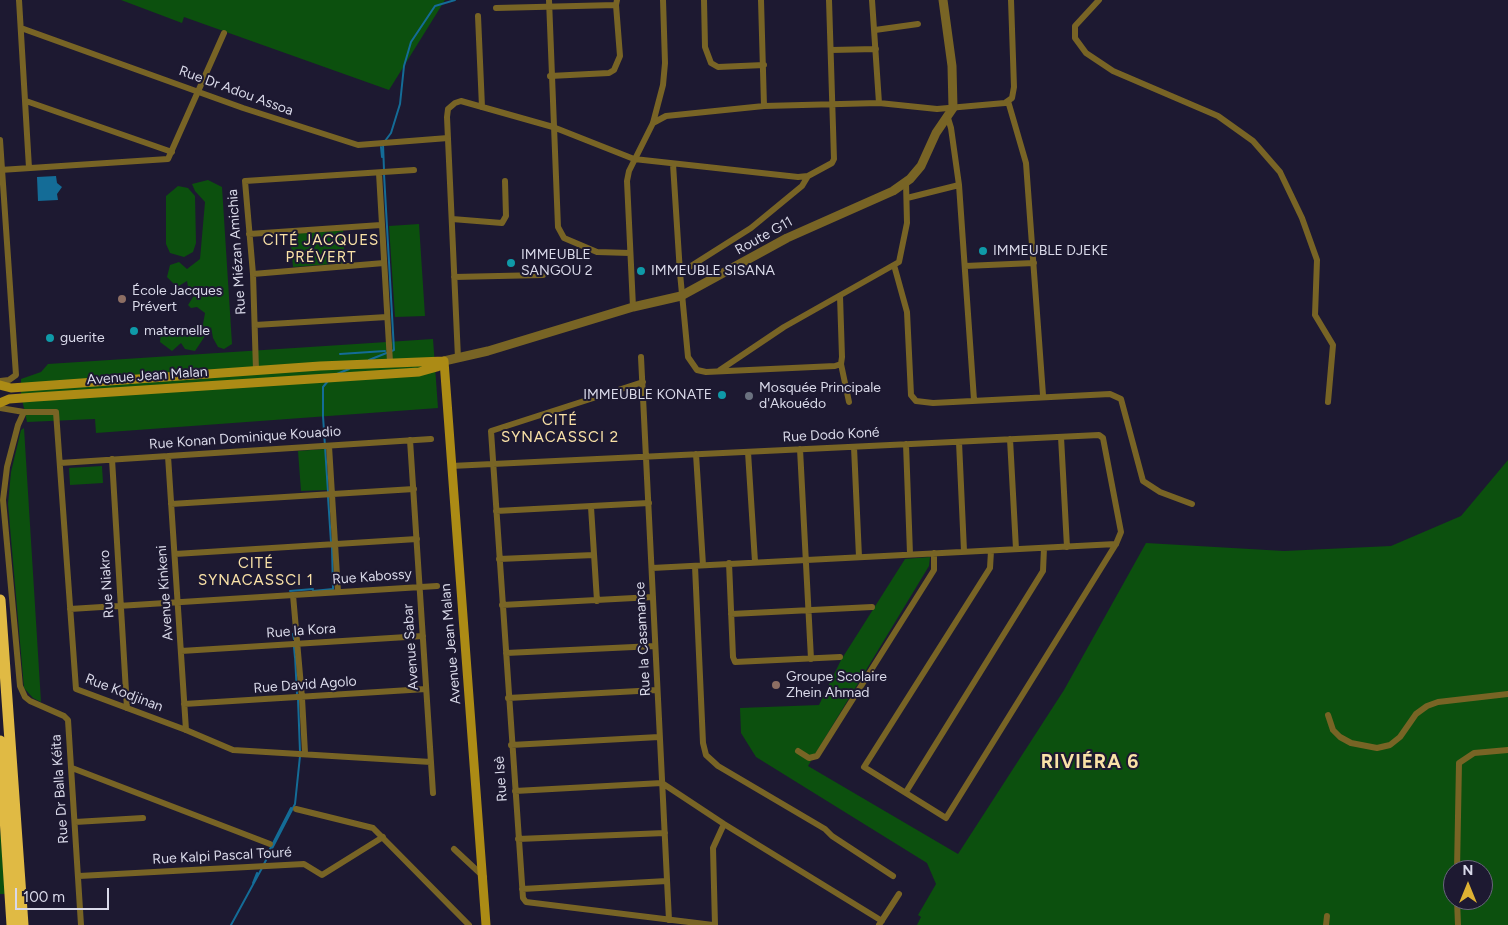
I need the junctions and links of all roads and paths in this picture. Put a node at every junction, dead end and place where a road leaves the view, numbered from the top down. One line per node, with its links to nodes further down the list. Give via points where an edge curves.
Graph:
1 (19, 0): 15 (street)
2 (663, 0): 30 (street, via 664,75)
3 (704, 0): 20 (street, via 705,47 711,63 718,67)
4 (761, 0): 20 (street)
5 (829, 0): 19 (street)
6 (872, 0): 16 (street)
7 (943, 0): 29 (street, via 952,66)
8 (1010, 0): 24 (street, via 1014,87)
9 (1099, 0): 76 (street, via 1075,26 1075,38 1086,53 1113,72 1218,116 1253,141 1280,172 1317,260 1315,314 1333,345)
10 (617, 3): 11 (street); 21 (street, via 620,56 614,70 609,73)
11 (549, 4): 12 (street); 21 (street)
12 (496, 8)
13 (478, 16): 28 (street)
14 (918, 24): 16 (street)
15 (21, 28): 22 (street, Rue Dr Adou Assoa); 23 (street)
16 (875, 30): 18 (street)
17 (224, 33): 22 (street)
18 (876, 49): 19 (street); 26 (street)
19 (832, 50): 25 (street)
20 (764, 65): 27 (street)
21 (550, 76): 31 (street)
22 (198, 91): 32 (street, Rue Dr Adou Assoa, via 358,145); 34 (street)
23 (26, 101): 34 (street); 37 (street)
24 (1008, 101): 29 (street); 51 (street, via 1026,163)
25 (832, 103): 26 (street); 27 (street); 41 (street, via 834,162)
26 (879, 103): 29 (street)
27 (764, 106): 30 (street, via 666,116)
28 (482, 107): 31 (street); 32 (street, via 461,101 448,109)
29 (950, 112): 43 (street, Route G11, via 921,166); 44 (street)
30 (653, 123): 35 (street)
31 (553, 127): 35 (street); 49 (street, via 560,234 597,252)
32 (448, 138): 46 (street)
33 (0, 140): 38 (street)
34 (172, 152): 37 (street, via 168,159)
35 (634, 159): 36 (street); 49 (street, via 627,181)
36 (673, 164): 41 (street); 55 (street)
37 (30, 168): 38 (street)
38 (1, 170): 71 (street, via 16,374)
39 (414, 170): 40 (street, Rue Miézan Amichia)
40 (379, 173): 47 (street); 48 (street, Rue Miézan Amichia, via 245,182)
41 (808, 176): 55 (street, via 802,186 751,228)
42 (505, 181): 46 (street, via 506,216 502,223)
43 (906, 182): 45 (street); 58 (street, Route G11, via 787,238)
44 (959, 185): 45 (street); 53 (street)
45 (907, 198): 52 (street, via 903,250 899,262)
46 (452, 219): 57 (street)
47 (381, 225): 48 (street); 50 (street)
48 (249, 234): 54 (street, Rue Miézan Amichia)
49 (630, 253): 60 (street)
50 (384, 263): 54 (street); 61 (street)
51 (1034, 263): 53 (street); 72 (street)
52 (894, 265): 59 (street); 73 (street, via 908,318 910,395 916,401 932,403)
53 (965, 266): 73 (street)
54 (253, 274): 62 (street, Rue Miézan Amichia)
55 (680, 274): 58 (street)
56 (543, 275): 57 (street)
57 (454, 277): 64 (street)
58 (681, 296): 60 (street, Route G11); 69 (street, via 688,357 697,370)
59 (840, 296): 67 (street); 69 (street, via 784,327)
60 (633, 307): 64 (street, Route G11)
61 (387, 317): 62 (street); 66 (street)
62 (255, 325): 68 (street, Rue Miézan Amichia)
63 (641, 357): 70 (street, Rue la Casamance)
64 (458, 358): 65 (street, Route G11)
65 (444, 361): 66 (main road, Avenue Jean Malan); 74 (main road, Avenue Jean Malan, via 437,367 419,372 18,398); 95 (main road, Avenue Jean Malan)
66 (390, 362): 68 (main road, Avenue Jean Malan)
67 (840, 364): 69 (street); 75 (street)
68 (256, 370): 71 (main road, Avenue Jean Malan, via 11,388)
69 (719, 371)
70 (643, 382): 91 (street, Rue la Casamance); 94 (street, Rue Isè, via 491,431)
71 (0, 383)
72 (1043, 396): 73 (street); 100 (street, via 1110,394 1121,399 1143,481 1160,492)
73 (974, 400)
74 (0, 402)
75 (849, 402)
76 (1328, 402)
77 (0, 408): 78 (street, Rue Kodjinan)
78 (24, 412): 93 (street, Rue Kodjinan, via 56,412); 160 (street, Rue Dr Balla Kéita, via 7,467 3,500 20,686 30,702 67,718)
79 (1061, 436): 81 (street, Rue Dodo Koné); 105 (street, Rue Dodo Koné, via 1100,435 1103,438 1121,532); 106 (street)
80 (431, 439): 82 (street, Rue Konan Dominique Kouadio)
81 (1010, 439): 83 (street, Rue Dodo Koné); 108 (street)
82 (410, 440): 85 (street, Rue Konan Dominique Kouadio); 96 (street, Avenue Sabar)
83 (959, 442): 84 (street, Rue Dodo Koné); 109 (street)
84 (906, 444): 86 (street, Rue Dodo Koné); 113 (street)
85 (329, 446): 90 (street, Rue Konan Dominique Kouadio); 97 (street)
86 (854, 447): 87 (street, Rue Dodo Koné); 115 (street)
87 (800, 449): 88 (street, Rue Dodo Koné); 117 (street)
88 (748, 452): 89 (street, Rue Dodo Koné); 118 (street)
89 (696, 454): 91 (street, Rue Dodo Koné); 120 (street)
90 (168, 456): 92 (street, Rue Konan Dominique Kouadio); 99 (street, Avenue Kinkeni)
91 (646, 457): 94 (street, Rue Dodo Koné); 98 (street, Rue la Casamance)
92 (112, 459): 93 (street, Rue Konan Dominique Kouadio); 132 (street, Rue Niakro)
93 (60, 462): 134 (street, Rue Kodjinan)
94 (494, 464): 95 (street, Rue Dodo Koné); 102 (street, Rue Isè)
95 (451, 466): 177 (main road, Avenue Jean Malan)
96 (414, 488): 97 (street); 103 (street, Avenue Sabar)
97 (331, 494): 99 (street); 104 (street)
98 (649, 503): 101 (street); 122 (street, Rue la Casamance)
99 (171, 504): 112 (street, Avenue Kinkeni)
100 (1192, 504)
101 (591, 507): 102 (street); 114 (street)
102 (496, 511): 116 (street, Rue Isè)
103 (417, 539): 104 (street); 124 (street, Avenue Sabar)
104 (335, 544): 112 (street); 125 (street)
105 (1116, 544): 106 (street); 164 (street, via 946,818)
106 (1067, 547): 107 (street)
107 (1044, 548): 108 (street); 164 (street, via 1043,572)
108 (1016, 550): 110 (street)
109 (964, 551): 110 (street); 111 (street)
110 (991, 551): 164 (street, via 990,568 864,766)
111 (934, 553): 113 (street); 157 (street, via 934,570 817,756 809,758)
112 (174, 554): 130 (street, Avenue Kinkeni)
113 (910, 554): 115 (street)
114 (594, 555): 116 (street); 129 (street)
115 (859, 557): 117 (street)
116 (499, 559): 131 (street, Rue Isè)
117 (807, 560): 118 (street); 135 (street)
118 (755, 562): 119 (street)
119 (729, 563): 120 (street); 136 (street)
120 (703, 565): 121 (street)
121 (695, 566): 122 (street); 176 (street, via 706,755 718,766 825,829)
122 (652, 568): 127 (street, Rue la Casamance)
123 (437, 586): 124 (street, Rue Kabossy)
124 (420, 587): 125 (street, Rue Kabossy); 137 (street, Avenue Sabar)
125 (338, 592): 126 (street, Rue Kabossy)
126 (292, 595): 130 (street, Rue Kabossy); 138 (street)
127 (653, 597): 129 (street); 139 (street, Rue la Casamance)
128 (0, 600): 186 (highway)
129 (597, 601): 131 (street)
130 (178, 602): 132 (street, Rue Kabossy); 140 (street, Avenue Kinkeni)
131 (502, 605): 141 (street, Rue Isè)
132 (121, 606): 134 (street, Rue Kabossy); 150 (street, Rue Niakro)
133 (872, 607): 135 (street)
134 (70, 609): 150 (street, Rue Kodjinan, via 75,688)
135 (810, 610): 136 (street); 143 (street)
136 (731, 614): 143 (street, via 735,662)
137 (423, 636): 138 (street, Rue la Kora); 144 (street, Avenue Sabar)
138 (297, 644): 140 (street, Rue la Kora); 147 (street)
139 (655, 646): 141 (street); 145 (street, Rue la Casamance)
140 (181, 651): 149 (street, Avenue Kinkeni)
141 (506, 653): 148 (street, Rue Isè)
142 (840, 657): 143 (street)
143 (811, 659)
144 (426, 689): 147 (street, Rue David Agolo); 159 (street, Avenue Sabar)
145 (657, 690): 148 (street); 153 (street, Rue la Casamance)
146 (1508, 694): 151 (street, via 1427,706 1390,745 1377,748 1351,744 1340,737 1333,730)
147 (302, 698): 149 (street, Rue David Agolo); 158 (street)
148 (508, 698): 155 (street, Rue Isè)
149 (184, 704): 152 (street, Avenue Kinkeni)
150 (128, 708): 152 (street, Rue Kodjinan)
151 (1328, 715)
152 (186, 730): 158 (street, Rue Kodjinan, via 233,750)
153 (660, 737): 155 (street); 161 (street, Rue la Casamance)
154 (0, 741): 185 (highway)
155 (511, 745): 162 (street, Rue Isè)
156 (1508, 750): 174 (street, via 1474,753 1459,763)
157 (798, 751)
158 (304, 753): 159 (street, Rue Kodjinan)
159 (431, 762): 163 (street, Avenue Sabar)
160 (72, 768): 167 (street, Rue Dr Balla Kéita); 172 (street)
161 (662, 783): 162 (street); 168 (street); 169 (street, Rue la Casamance)
162 (515, 791): 171 (street, Rue Isè)
163 (433, 792)
164 (906, 792)
165 (296, 809): 170 (street, via 373,828)
166 (142, 818): 167 (street)
167 (75, 822): 175 (street, Rue Dr Balla Kéita)
168 (724, 824): 184 (street); 190 (street, via 713,848)
169 (665, 833): 171 (street); 178 (street, Rue la Casamance)
170 (383, 836): 175 (street, Rue Kalpi Pascal Touré, via 322,875 304,864); 188 (street)
171 (518, 839): 179 (street, Rue Isè)
172 (270, 844)
173 (454, 849): 177 (street)
174 (1457, 860)
175 (79, 876): 187 (street, Rue Dr Balla Kéita)
176 (893, 876)
177 (484, 877): 189 (main road, Avenue Jean Malan)
178 (667, 881): 179 (street); 183 (street, Rue la Casamance)
179 (522, 889): 183 (street, via 526,902)
180 (899, 894): 184 (street)
181 (1457, 910): 192 (street)
182 (1327, 916): 191 (street)
183 (670, 920): 190 (street)
184 (881, 923)
185 (12, 925)
186 (23, 925)
187 (82, 925)
188 (469, 925)
189 (486, 925)
190 (714, 925)
191 (1326, 925)
192 (1458, 925)

